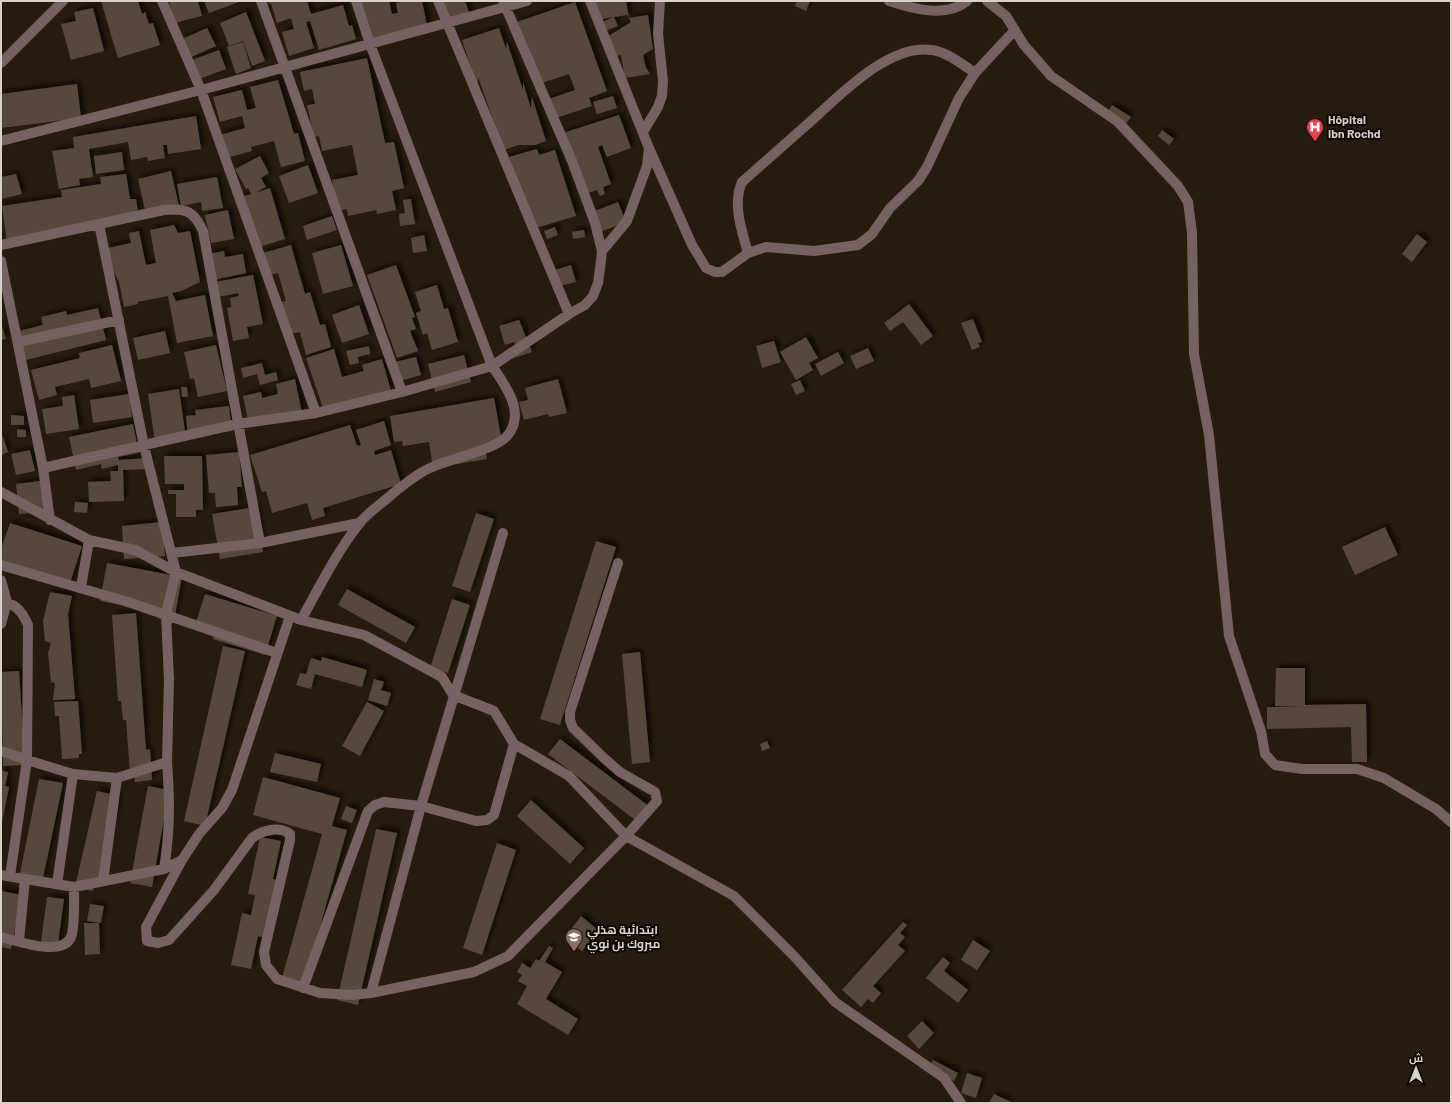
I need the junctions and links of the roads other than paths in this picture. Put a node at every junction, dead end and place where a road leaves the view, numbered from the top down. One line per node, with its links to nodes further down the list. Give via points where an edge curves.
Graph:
1 (63, 1): 16 (street)
2 (162, 1): 19 (street)
3 (261, 1): 17 (street)
4 (356, 1): 15 (street)
5 (438, 1): 13 (street)
6 (527, 1): 12 (street)
7 (590, 1): 20 (street)
8 (660, 1): 20 (street, via 658,34 662,96)
9 (889, 1): 10 (street, via 920,9 940,10 960,7)
10 (967, 1)
11 (987, 1): 14 (street, via 1006,16)
12 (504, 4): 13 (street); 25 (street, via 572,161 595,223)
13 (447, 22): 15 (street); 28 (street)
14 (1015, 30): 18 (street); 63 (street, via 1024,45 1051,76 1118,122 1178,186 1188,202 1192,233 1194,354 1209,435 1229,636 1261,731 1265,754 1275,765 1302,770 1357,769 1384,778 1436,809)
15 (370, 44): 17 (street); 31 (street)
16 (1, 63)
17 (286, 66): 19 (street); 32 (street)
18 (975, 73): 26 (street, via 959,98 924,171 890,208 864,242 848,247 814,251 766,247); 26 (street, via 938,52 920,50 899,55 852,82 742,182 738,190 738,211)
19 (201, 90): 21 (street); 33 (street)
20 (643, 132): 22 (street)
21 (1, 142)
22 (649, 148): 25 (street, via 647,166 627,221); 26 (street, via 692,245 706,268 722,272)
23 (100, 224): 24 (street); 29 (street); 34 (street, via 177,209 188,211 197,219 203,231)
24 (1, 245)
25 (602, 251): 28 (street, via 598,283 593,296 585,305)
26 (748, 253)
27 (1, 261): 30 (street)
28 (569, 314): 31 (street)
29 (119, 320): 30 (street); 35 (street)
30 (18, 342): 36 (street)
31 (492, 366): 32 (street); 39 (street, via 511,393 514,408 512,428 508,435 482,449 429,468 400,487)
32 (402, 392): 33 (street)
33 (316, 413): 34 (street)
34 (237, 424): 35 (street); 42 (street)
35 (144, 446): 36 (street); 43 (street)
36 (43, 468): 38 (street)
37 (1, 492): 38 (street)
38 (50, 520): 41 (street)
39 (359, 523): 42 (street); 52 (street)
40 (503, 534): 55 (street)
41 (90, 540): 46 (street, via 135,550); 48 (street)
42 (260, 543): 43 (street)
43 (172, 553): 46 (street)
44 (1, 564): 48 (street)
45 (618, 564): 64 (street, via 570,712 570,720 573,728 620,772 655,792 657,801)
46 (176, 572): 50 (street); 51 (street)
47 (1, 580): 49 (street)
48 (81, 587): 50 (street)
49 (4, 602): 53 (street); 58 (street, via 23,614 28,625)
50 (166, 614): 54 (street); 59 (street, via 169,680)
51 (290, 616): 52 (street); 54 (street)
52 (301, 620): 55 (street, via 364,635 442,677)
53 (1, 624)
54 (277, 653): 65 (street, via 232,790 222,808 199,834)
55 (453, 695): 56 (street, via 494,711); 62 (street)
56 (514, 744): 62 (street, via 494,815 487,820 476,821); 64 (street, via 569,776)
57 (1, 751): 58 (street)
58 (27, 760): 60 (street); 67 (street)
59 (167, 762): 61 (street); 66 (street, via 170,809)
60 (73, 774): 61 (street); 70 (street)
61 (117, 778): 69 (street)
62 (421, 806): 74 (street, via 384,802 368,811); 75 (street)
63 (1451, 822)
64 (626, 836): 75 (street, via 508,956 474,972); 76 (street, via 734,896 794,956 835,1002 944,1078)
65 (182, 860): 66 (street); 74 (street, via 146,927 147,941 158,943 169,940 214,890 259,832 270,830 290,834 264,952 266,964 277,979)
66 (164, 869): 69 (street)
67 (6, 876): 68 (street)
68 (25, 879): 70 (street); 73 (street)
69 (102, 881): 71 (street)
70 (58, 884): 71 (street)
71 (74, 887): 73 (street, via 72,935 64,944 50,948)
72 (1, 937): 73 (street)
73 (18, 941)
74 (303, 988): 75 (street, via 320,993)
75 (371, 993)
76 (961, 1103)

